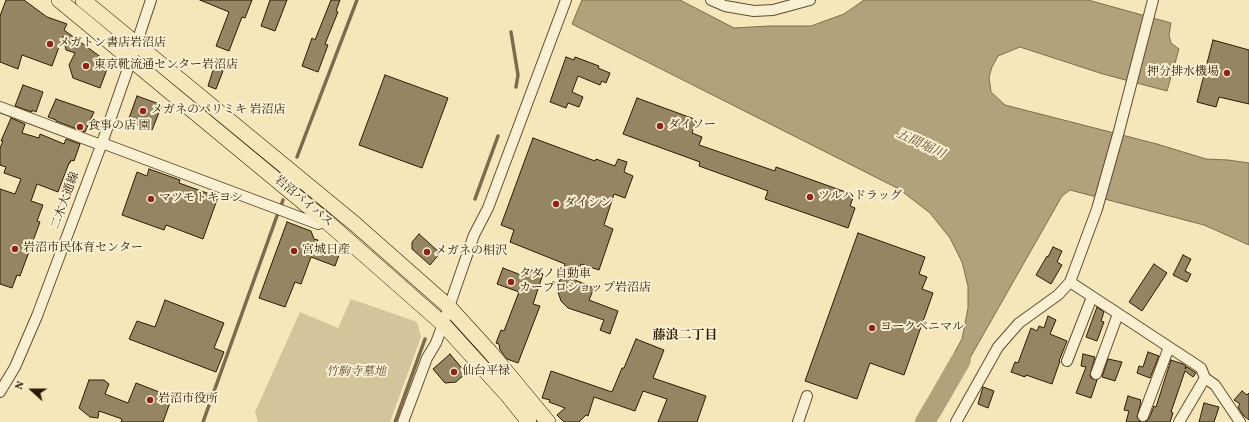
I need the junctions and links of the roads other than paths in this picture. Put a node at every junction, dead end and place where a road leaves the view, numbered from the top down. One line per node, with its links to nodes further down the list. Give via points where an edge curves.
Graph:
1 (59, 0): 9 (highway, 岩沼バイパス)
2 (83, 0): 8 (highway, 岩沼バイパス)
3 (151, 0): 8 (street, 二木大通線)
4 (566, 0): 15 (street, via 488,208 474,235)
5 (711, 0): 6 (street, via 725,6 754,11 774,10)
6 (810, 0)
7 (1153, 0): 13 (street, via 1097,209)
8 (136, 43): 9 (street, 二木大通線); 15 (highway, 岩沼バイパス, via 355,224)
9 (131, 60): 11 (street, 二木大通線); 12 (highway, 岩沼バイパス)
10 (0, 107): 11 (street)
11 (101, 144): 12 (street, via 318,224); 22 (street, 二木大通線, via 37,316)
12 (326, 221): 17 (highway, 岩沼バイパス)
13 (1070, 282): 14 (street); 29 (street, via 1058,295 1019,323 998,347)
14 (1092, 297): 16 (street); 19 (street)
15 (449, 307): 17 (street); 27 (highway, 岩沼バイパス)
16 (1118, 314): 18 (street); 20 (street)
17 (443, 324): 25 (street); 26 (highway, 岩沼バイパス)
18 (1169, 347): 21 (street, via 1201,368); 24 (street)
19 (1067, 361)
20 (1096, 374)
21 (1205, 378): 30 (street); 31 (street, via 1215,385)
22 (0, 392)
23 (807, 396): 28 (street)
24 (1143, 416)
25 (403, 422)
26 (529, 422)
27 (548, 422)
28 (798, 422)
29 (956, 422)
30 (1180, 422)
31 (1240, 422)

